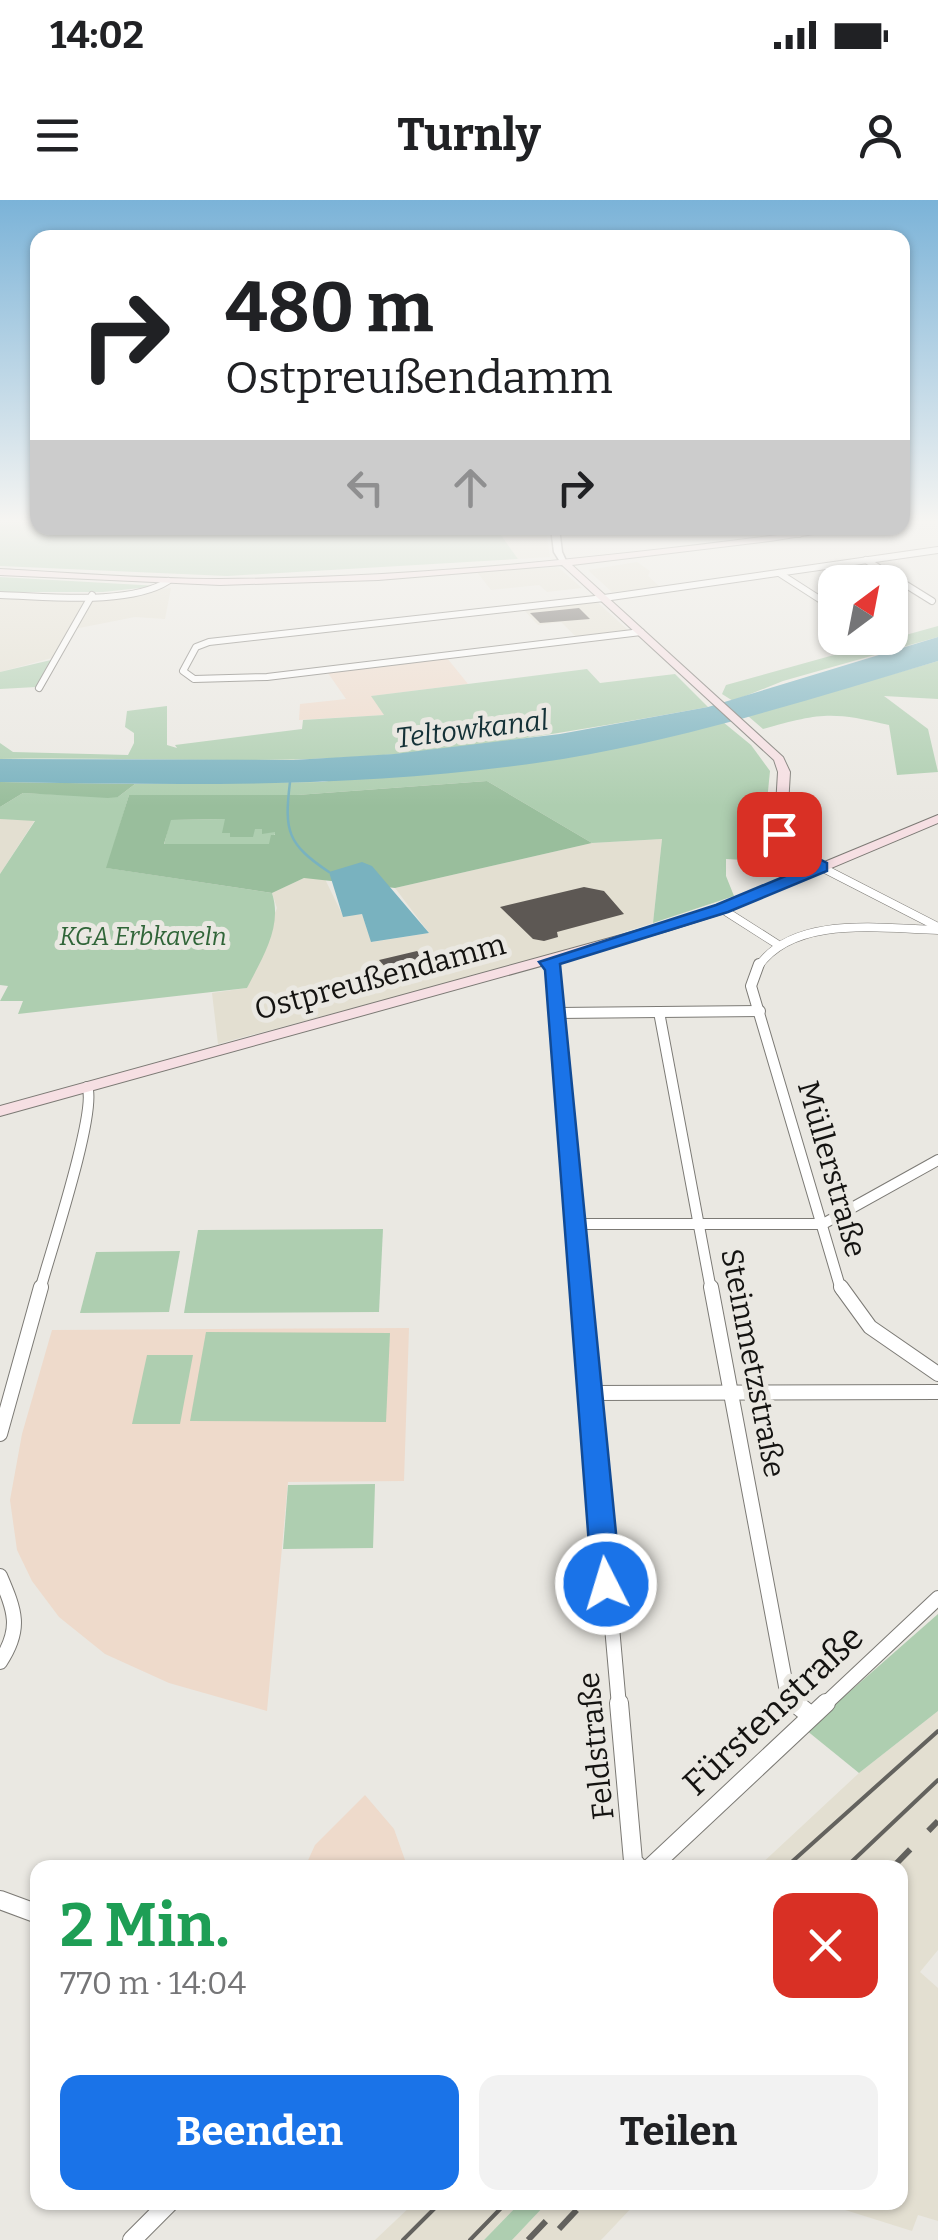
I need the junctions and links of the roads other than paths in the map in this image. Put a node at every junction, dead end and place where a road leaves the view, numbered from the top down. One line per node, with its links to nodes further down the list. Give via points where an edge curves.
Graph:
1 (80, 615): 5 (street)
2 (450, 615): 4 (street, via 209,642 196,647 183,672 202,680 300,674)
3 (623, 615): 4 (main road)
4 (641, 632): 7 (main road, via 782,764 781,842)
5 (39, 688)
6 (938, 819): 7 (main road, Ostpreußendamm)
7 (821, 867): 8 (main road, Ostpreußendamm); 9 (street)
8 (722, 909): 10 (street); 11 (main road, Ostpreußendamm)
9 (938, 928): 10 (street, via 831,932)
10 (777, 944): 12 (street, Müllerstraße, via 752,980)
11 (548, 962): 13 (street, Feldstraße); 15 (main road, Ostpreußendamm)
12 (760, 1011): 14 (street); 20 (street, Müllerstraße)
13 (558, 1012): 14 (street); 18 (street, Feldstraße)
14 (659, 1012): 19 (street, Steinmetzstraße)
15 (87, 1087): 16 (main road, Ostpreußendamm); 25 (street, via 86,1124)
16 (0, 1111)
17 (938, 1160): 20 (street)
18 (576, 1224): 19 (street); 23 (street, Feldstraße)
19 (699, 1224): 20 (street); 24 (street, Steinmetzstraße)
20 (823, 1224): 21 (street, Müllerstraße, via 853,1310)
21 (938, 1374)
22 (938, 1392): 24 (street)
23 (591, 1393): 24 (street); 30 (street, Feldstraße)
24 (730, 1393): 29 (street, Steinmetzstraße, via 788,1697)
25 (0, 1434)
26 (0, 1576): 28 (street, via 20,1625)
27 (938, 1598): 29 (street, Fürstenstraße)
28 (0, 1662)
29 (810, 1716): 31 (street, Fürstenstraße)
30 (632, 1860)
31 (658, 1860)
32 (0, 1900): 33 (street)
33 (30, 1911)
34 (162, 2210): 35 (street)
35 (132, 2240)

